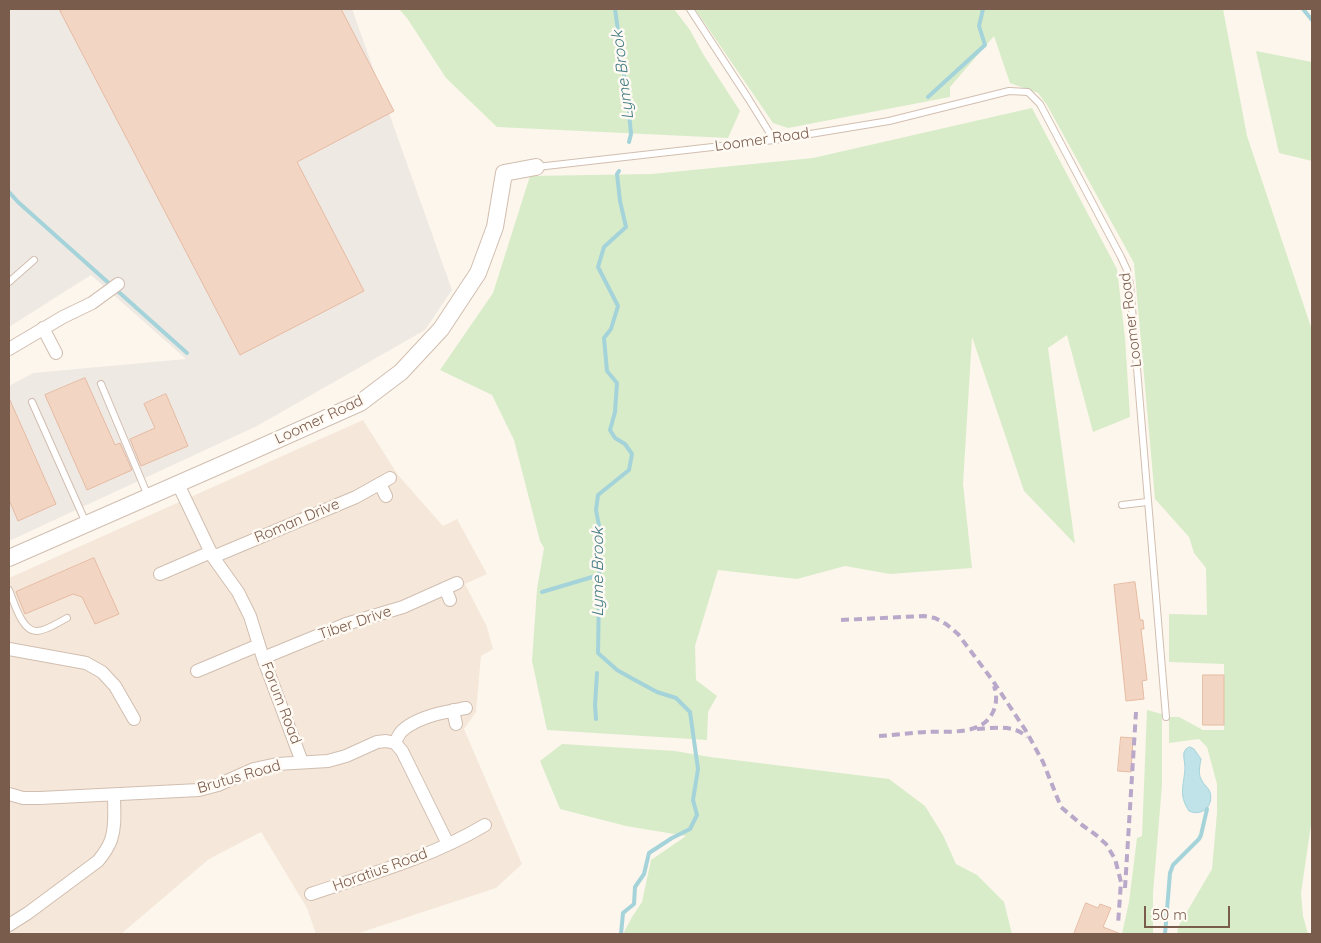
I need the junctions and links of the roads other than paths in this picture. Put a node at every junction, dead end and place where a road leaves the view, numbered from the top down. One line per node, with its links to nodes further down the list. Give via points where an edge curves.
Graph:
1 (690, 9): 2 (lane)
2 (774, 140): 3 (lane, Loomer Road); 15 (lane, Loomer Road, via 889,121 1009,91 1028,92 1040,104 1127,270)
3 (536, 167): 12 (street, Loomer Road, via 504,173 495,227 478,273 441,329 401,372 360,403)
4 (34, 260): 5 (lane)
5 (9, 282)
6 (118, 284): 7 (street, via 92,303)
7 (43, 328): 8 (street); 9 (street)
8 (9, 349)
9 (56, 353)
10 (101, 384): 13 (lane)
11 (32, 402): 17 (lane)
12 (178, 484): 13 (street, Loomer Road); 18 (street, Forum Road)
13 (148, 496): 17 (street, Loomer Road)
14 (386, 496): 18 (street, Roman Drive, via 385,481)
15 (1147, 502): 16 (lane); 28 (lane, Loomer Road)
16 (1122, 505)
17 (86, 523): 19 (street, Loomer Road)
18 (212, 555): 20 (street); 24 (street, Forum Road, via 238,592)
19 (9, 558)
20 (160, 574)
21 (9, 590): 23 (lane, via 24,624 30,629 37,631)
22 (451, 591): 26 (street, Tiber Drive, via 346,624)
23 (67, 618)
24 (259, 645): 26 (street, Forum Road); 27 (street, Forum Road)
25 (9, 648): 29 (street, via 86,663 102,672 115,686)
26 (264, 658): 32 (street, Forum Road)
27 (197, 671)
28 (1166, 717)
29 (134, 719)
30 (456, 724): 31 (street, via 459,709 427,717 402,731)
31 (395, 743): 32 (street, Brutus Road, via 377,742 337,759); 36 (street, Horatius Road)
32 (302, 762): 34 (street, Brutus Road, via 254,770 199,790)
33 (9, 794): 34 (street, Brutus Road, via 23,798)
34 (114, 795): 38 (street, via 112,840 98,861 28,914)
35 (485, 824): 36 (street, Horatius Road)
36 (448, 844): 37 (street, Horatius Road)
37 (311, 894)
38 (9, 924)

